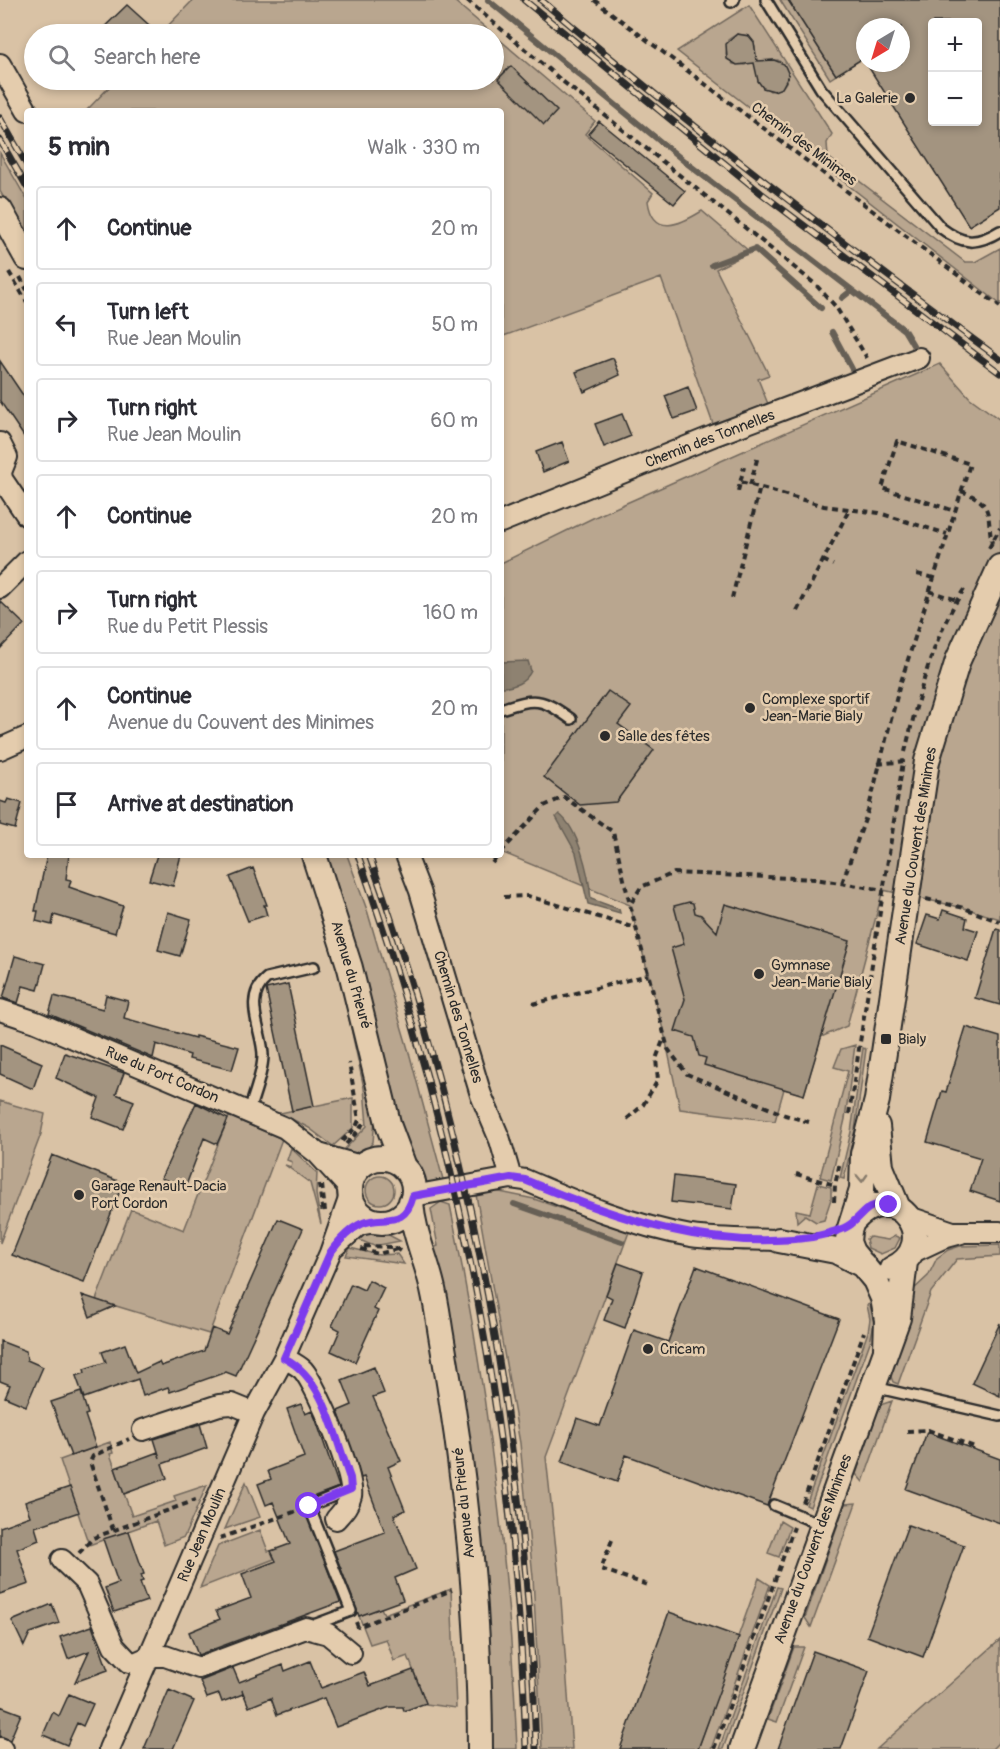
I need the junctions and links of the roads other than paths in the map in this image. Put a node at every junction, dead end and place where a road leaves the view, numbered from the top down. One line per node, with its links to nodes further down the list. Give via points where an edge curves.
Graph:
1 (766, 0): 5 (lane, via 821,89 941,228 953,238 975,243)
2 (0, 64): 3 (street)
3 (25, 108)
4 (0, 210): 6 (street)
5 (1000, 231)
6 (16, 261)
7 (919, 358): 10 (street, Chemin des Tonnelles)
8 (0, 443): 9 (street, via 7,457 2,479)
9 (24, 512)
10 (504, 521)
11 (24, 564): 13 (street)
12 (1000, 567): 23 (street, Avenue du Couvent des Minimes, via 958,660 927,761)
13 (0, 588)
14 (504, 708): 15 (lane, via 523,701 547,702)
15 (571, 719)
16 (24, 738): 17 (street)
17 (0, 749)
18 (315, 858): 22 (street, Avenue du Prieuré, via 353,978)
19 (407, 858): 28 (street, Chemin des Tonnelles)
20 (314, 967): 24 (lane, via 262,982 254,1016 263,1056)
21 (0, 1010): 24 (street, Rue du Port Cordon)
22 (382, 1097): 26 (street, Avenue du Prieuré, via 382,1134); 27 (street, Avenue du Prieuré)
23 (877, 1100): 31 (street, Avenue du Couvent des Minimes, via 881,1167); 33 (street, Avenue du Couvent des Minimes, one-way to 33)
24 (249, 1112): 25 (street, Rue du Port Cordon, via 285,1128)
25 (326, 1159): 26 (street, Rue du Port Cordon); 29 (street, Rue du Port Cordon)
26 (364, 1164): 27 (street, via 387,1159); 29 (street, via 353,1177)
27 (404, 1167): 30 (street, via 411,1177)
28 (511, 1178): 30 (street); 37 (street, via 632,1221 691,1236)
29 (350, 1193): 32 (street, via 359,1213); 36 (street, Rue Jean Moulin)
30 (412, 1199): 32 (street, via 400,1217); 39 (street, Avenue du Prieuré, via 414,1226)
31 (904, 1212): 33 (street, via 889,1205 871,1206); 34 (street, via 943,1230); 38 (street, Avenue du Couvent des Minimes, via 915,1233)
32 (379, 1222): 36 (street, Rue Jean Moulin, via 359,1225); 39 (street, Avenue du Prieuré)
33 (852, 1222): 37 (street, via 826,1233); 40 (street, Avenue du Couvent des Minimes, via 848,1242)
34 (963, 1232): 35 (street); 38 (street, via 943,1238)
35 (1000, 1232)
36 (341, 1234): 42 (street, Rue Jean Moulin)
37 (779, 1240): 40 (street, via 836,1251)
38 (908, 1258): 40 (street, via 884,1272); 41 (street, Avenue du Couvent des Minimes, via 898,1318)
39 (424, 1261): 56 (street, Avenue du Prieuré, via 441,1335 463,1483 476,1619)
40 (865, 1266): 41 (street, Avenue du Couvent des Minimes, via 883,1298)
41 (886, 1349): 43 (street, Avenue du Couvent des Minimes)
42 (284, 1358): 44 (street, Rue Jean Moulin); 47 (street, via 302,1369 315,1388)
43 (872, 1387): 45 (lane); 50 (street, Avenue du Couvent des Minimes)
44 (254, 1413): 46 (street, via 232,1404 219,1405); 54 (street, Rue Jean Moulin)
45 (1000, 1416)
46 (143, 1430)
47 (351, 1489): 49 (street, via 347,1506); 52 (lane, via 309,1506 351,1611)
48 (774, 1505): 50 (lane)
49 (336, 1519)
50 (822, 1525): 57 (street, Avenue du Couvent des Minimes)
51 (62, 1560): 54 (street, via 87,1584 122,1656 135,1663)
52 (306, 1628): 53 (street, via 328,1634); 54 (street, via 199,1668 165,1656)
53 (351, 1653)
54 (150, 1656): 55 (street, Rue Jean Moulin)
55 (109, 1749)
56 (480, 1749)
57 (742, 1749)

